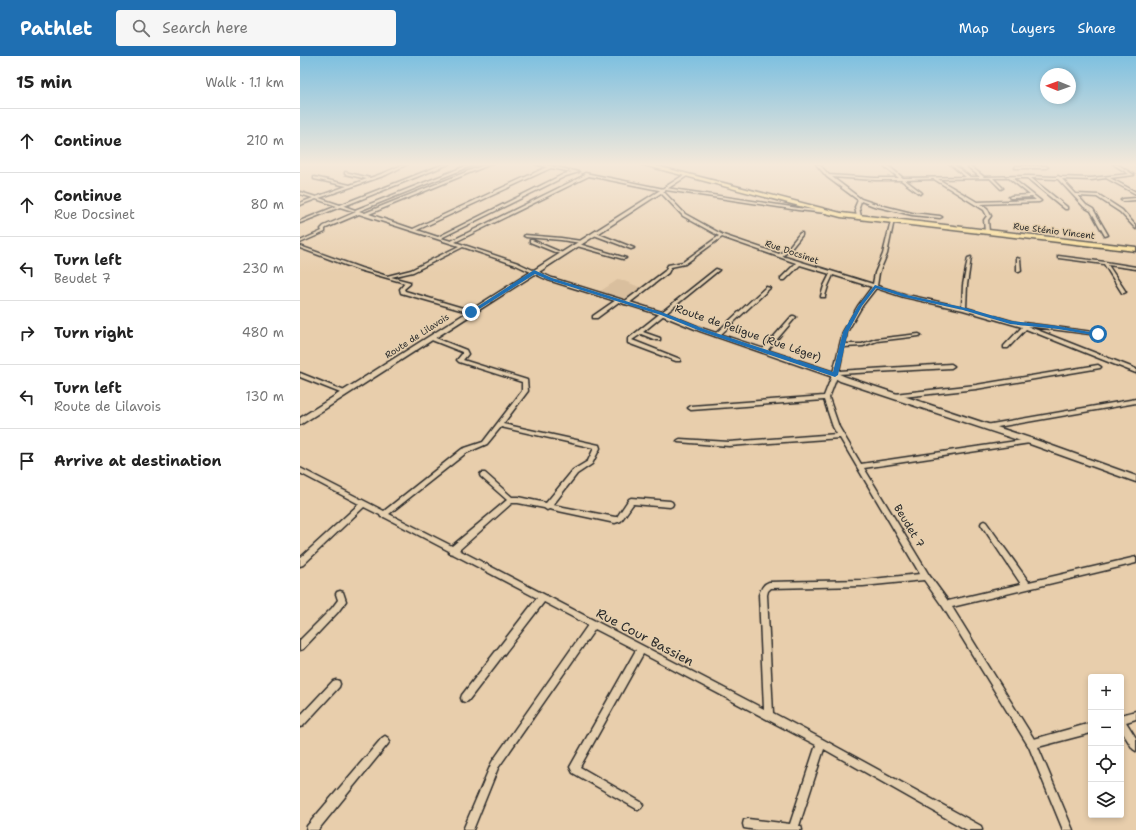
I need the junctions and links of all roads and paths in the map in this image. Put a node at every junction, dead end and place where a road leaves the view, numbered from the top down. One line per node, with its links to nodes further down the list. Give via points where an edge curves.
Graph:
1 (310, 200): 20 (street)
2 (323, 200): 21 (street)
3 (357, 200): 21 (street)
4 (387, 200): 23 (street)
5 (400, 200): 25 (street)
6 (479, 200): 31 (street)
7 (514, 200): 38 (street)
8 (536, 200): 41 (street)
9 (648, 200): 33 (street, Route de Lilavois)
10 (672, 200): 37 (street, Rue Docsinet, via 684,215)
11 (732, 200): 24 (street)
12 (779, 200): 24 (main road, Rue Sténio Vincent)
13 (860, 200): 26 (street, via 857,207); 27 (street, via 912,214)
14 (970, 200): 19 (street)
15 (1038, 200): 19 (street)
16 (1056, 200): 22 (street)
17 (1080, 200): 35 (street, via 1092,210)
18 (1104, 200): 30 (street, via 1121,211)
19 (975, 203): 32 (street, via 986,209 990,216 986,220)
20 (300, 204)
21 (342, 206): 23 (street); 29 (street)
22 (1066, 208)
23 (358, 212): 25 (street); 40 (street)
24 (826, 212): 26 (main road, Rue Sténio Vincent)
25 (366, 214): 31 (street)
26 (859, 217): 28 (main road, Rue Sténio Vincent)
27 (940, 217)
28 (893, 221): 32 (main road, Rue Sténio Vincent); 62 (street)
29 (300, 222)
30 (1136, 228)
31 (414, 230): 38 (street)
32 (987, 232): 46 (main road, Rue Sténio Vincent)
33 (595, 234): 42 (street, Route de Lilavois); 45 (street)
34 (801, 234): 48 (street, via 789,249)
35 (1106, 235)
36 (526, 236): 42 (street, via 561,239)
37 (722, 236): 48 (street, Rue Docsinet); 67 (street, via 684,263 668,266 667,272)
38 (438, 238): 41 (street)
39 (531, 241): 47 (street)
40 (300, 242)
41 (451, 243): 44 (street)
42 (579, 244): 47 (street, Route de Lilavois); 50 (street)
43 (300, 247): 60 (street)
44 (461, 247): 58 (street, via 517,264); 60 (street, via 412,271)
45 (632, 248)
46 (1136, 250)
47 (563, 254): 58 (street, Route de Lilavois)
48 (779, 256): 53 (street, Rue Docsinet)
49 (1059, 257): 54 (street)
50 (624, 258)
51 (970, 258): 68 (street)
52 (1018, 259): 57 (street)
53 (799, 263): 59 (street, Rue Docsinet); 61 (street)
54 (1105, 263): 55 (street); 64 (street)
55 (1136, 268)
56 (717, 270): 70 (street)
57 (1019, 271)
58 (534, 272): 66 (street, Route de Peligue (Rue Léger)); 69 (street, Route de Lilavois)
59 (832, 273): 62 (street, Rue Docsinet); 65 (street)
60 (389, 276): 69 (street, via 408,283 402,289 403,292)
61 (783, 280)
62 (875, 286): 68 (street, Rue Docsinet); 81 (street, via 845,332)
63 (768, 288): 77 (street)
64 (1124, 292)
65 (823, 296)
66 (618, 301): 67 (street, Route de Peligue (Rue Léger)); 71 (street)
67 (626, 303): 70 (street, Route de Peligue (Rue Léger))
68 (964, 309): 73 (street, Rue Docsinet)
69 (471, 312): 79 (street, Route de Lilavois)
70 (663, 314): 75 (street); 77 (street, Route de Peligue (Rue Léger))
71 (595, 317)
72 (794, 317): 83 (street)
73 (1010, 323): 74 (street); 76 (street)
74 (1025, 327): 82 (street); 87 (street)
75 (640, 332): 80 (street); 84 (street, via 630,342)
76 (1098, 334)
77 (716, 335): 83 (street, Route de Peligue (Rue Léger))
78 (919, 335): 81 (street)
79 (431, 338): 90 (street, Route de Lilavois); 96 (street, via 464,351 461,361 525,381 525,391)
80 (658, 339)
81 (842, 346): 88 (street)
82 (1006, 347)
83 (764, 351): 88 (street, Route de Peligue (Rue Léger))
84 (678, 360)
85 (951, 366): 88 (street)
86 (1098, 367): 91 (street, via 976,388)
87 (1136, 371)
88 (836, 374): 91 (street, Route de Peligue (Rue Léger), via 843,379); 92 (street)
89 (300, 375): 90 (street)
90 (345, 393): 95 (street, Route de Lilavois)
91 (892, 396): 97 (street, Route de Peligue (Rue Léger))
92 (826, 398): 94 (street); 98 (street, Beudet 7, via 836,427)
93 (1136, 401): 97 (street)
94 (691, 408)
95 (300, 422)
96 (501, 425): 108 (street, via 597,446 590,462 575,472); 109 (street, via 485,443 464,451)
97 (986, 427): 100 (street, Route de Peligue (Rue Léger))
98 (842, 436): 99 (street, via 729,444); 101 (street, Beudet 7)
99 (680, 441)
100 (1030, 441): 101 (street); 104 (street, Route de Peligue (Rue Léger))
101 (860, 466): 114 (street, Beudet 7)
102 (300, 470): 106 (street, Rue Cour Bassien)
103 (483, 475): 105 (street)
104 (1136, 479)
105 (511, 500): 108 (street); 111 (street)
106 (363, 504): 109 (street, Rue Cour Bassien); 113 (street)
107 (670, 504): 108 (street, via 631,500 619,519 615,520)
108 (547, 507)
109 (383, 515): 111 (street, Rue Cour Bassien)
110 (984, 524): 115 (street)
111 (452, 551): 117 (street, Rue Cour Bassien)
112 (1136, 560): 115 (street)
113 (300, 563)
114 (926, 576): 118 (street, Beudet 7); 125 (street, via 863,583 769,585 764,595)
115 (1027, 586): 118 (street)
116 (340, 594): 120 (street, via 342,601)
117 (542, 598): 119 (street, Rue Cour Bassien); 123 (street)
118 (946, 605): 132 (street, Beudet 7)
119 (594, 625): 121 (street, Rue Cour Bassien); 138 (street, via 495,765)
120 (300, 646)
121 (641, 649): 125 (street, Rue Cour Bassien); 134 (street, via 575,767 576,770)
122 (336, 684): 127 (street)
123 (465, 698)
124 (1136, 714): 126 (street)
125 (769, 716): 131 (street, Rue Cour Bassien)
126 (1124, 718)
127 (300, 723)
128 (1124, 727): 133 (street)
129 (1088, 729): 132 (street)
130 (385, 741): 137 (street)
131 (821, 743): 136 (street); 139 (street, Rue Cour Bassien)
132 (1032, 744): 140 (street, Beudet 7)
133 (1136, 746)
134 (638, 805)
135 (748, 824): 136 (street)
136 (795, 829)
137 (311, 830)
138 (468, 830)
139 (977, 830)
140 (1068, 830)

